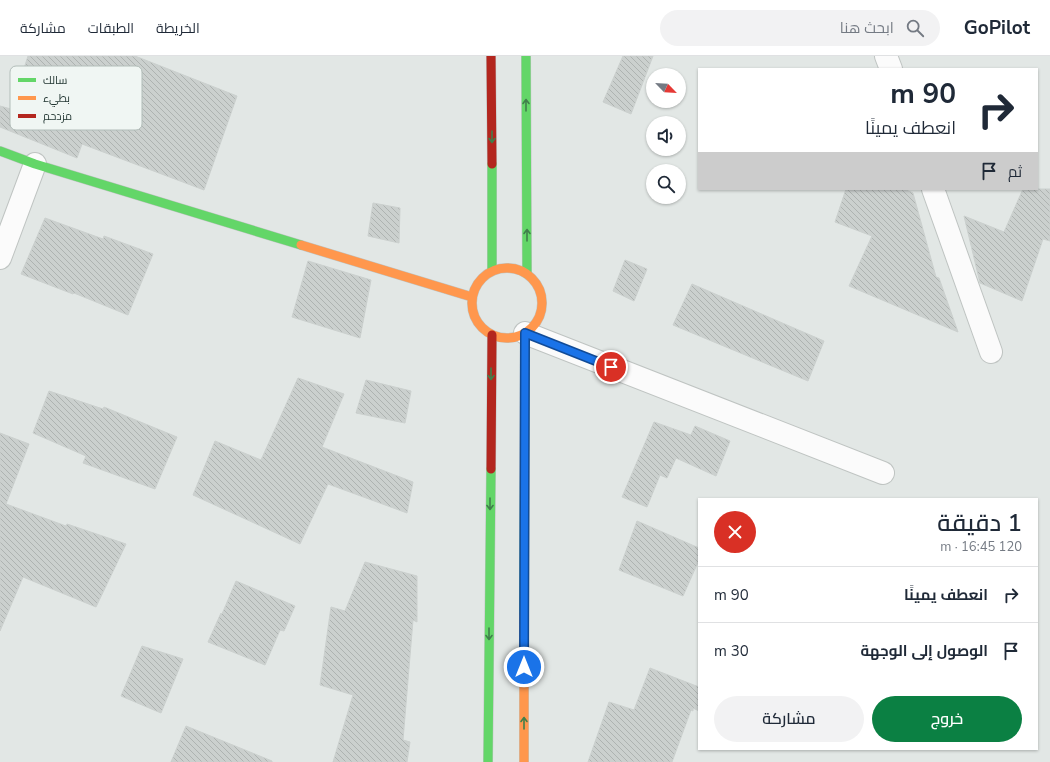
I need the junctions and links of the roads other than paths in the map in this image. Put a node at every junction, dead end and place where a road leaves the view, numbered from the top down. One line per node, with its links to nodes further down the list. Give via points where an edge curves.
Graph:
1 (491, 56): 9 (street, one-way to 9)
2 (526, 56): 10 (street, one-way to 2)
3 (886, 56): 4 (street)
4 (891, 68)
5 (0, 151): 6 (street)
6 (35, 164): 8 (street); 11 (street)
7 (933, 190): 14 (street)
8 (0, 258)
9 (492, 270): 10 (street, via 504,267); 11 (street, via 475,286)
10 (527, 274): 12 (street, via 536,282 541,293 542,305 534,326)
11 (472, 297): 13 (street, via 472,310 476,320)
12 (525, 333): 13 (street, via 514,338); 15 (street); 17 (street, one-way to 12)
13 (492, 335): 16 (street, one-way to 16)
14 (991, 352)
15 (883, 473)
16 (488, 762)
17 (524, 762)

